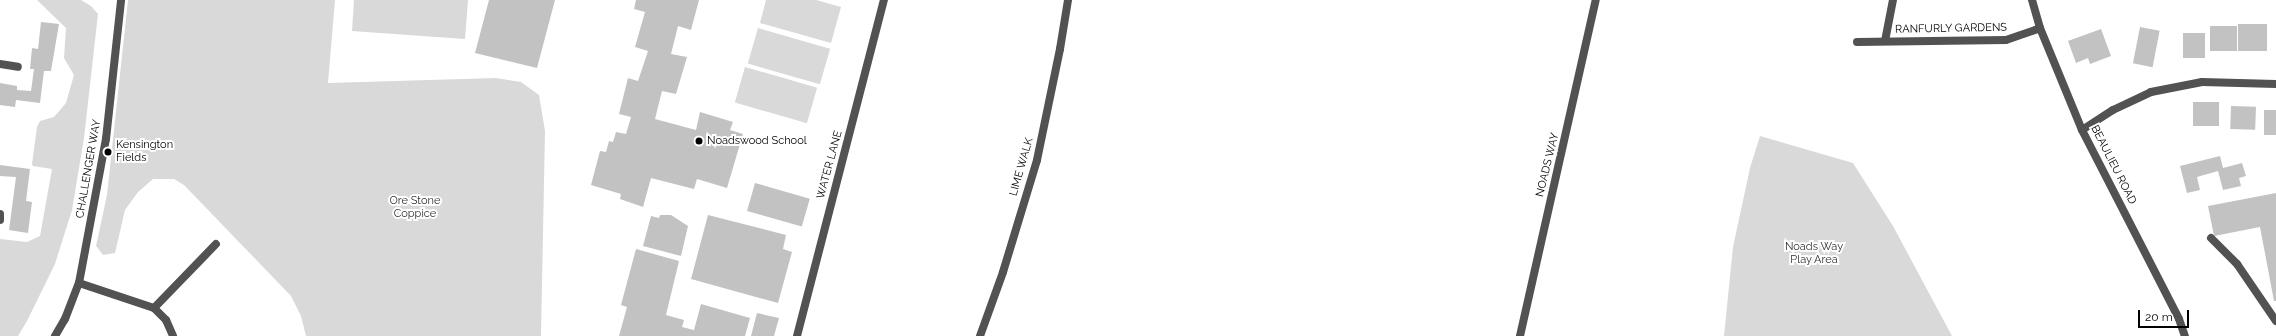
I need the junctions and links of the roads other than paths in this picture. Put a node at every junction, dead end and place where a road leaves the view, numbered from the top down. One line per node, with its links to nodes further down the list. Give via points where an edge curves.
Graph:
1 (121, 0): 18 (street, CHALLENGER WAY, via 106,139)
2 (884, 0): 23 (street, WATER LANE)
3 (1068, 0): 24 (street, LIME WALK, via 1037,160 1003,272)
4 (1596, 0): 25 (street, NOADS WAY)
5 (1893, 0): 8 (street, RANFURLY GARDENS)
6 (2032, 0): 7 (street, BEAULIEU ROAD)
7 (2040, 28): 8 (street, RANFURLY GARDENS, via 2006,40); 13 (street, BEAULIEU ROAD)
8 (1885, 41): 9 (street, RANFURLY GARDENS)
9 (1856, 42)
10 (0, 64): 11 (street)
11 (18, 67)
12 (2276, 84): 13 (street, via 2202,82 2151,92 2113,110)
13 (2082, 130): 26 (street, BEAULIEU ROAD, via 2179,319)
14 (0, 214): 15 (street)
15 (0, 220)
16 (2211, 238): 20 (street, via 2237,264)
17 (216, 244): 19 (street)
18 (79, 283): 19 (street); 21 (street, CHALLENGER WAY, via 65,319)
19 (154, 308): 22 (street, via 166,320)
20 (2276, 321)
21 (54, 336)
22 (173, 336)
23 (797, 336)
24 (980, 336)
25 (1520, 336)
26 (2185, 336)

